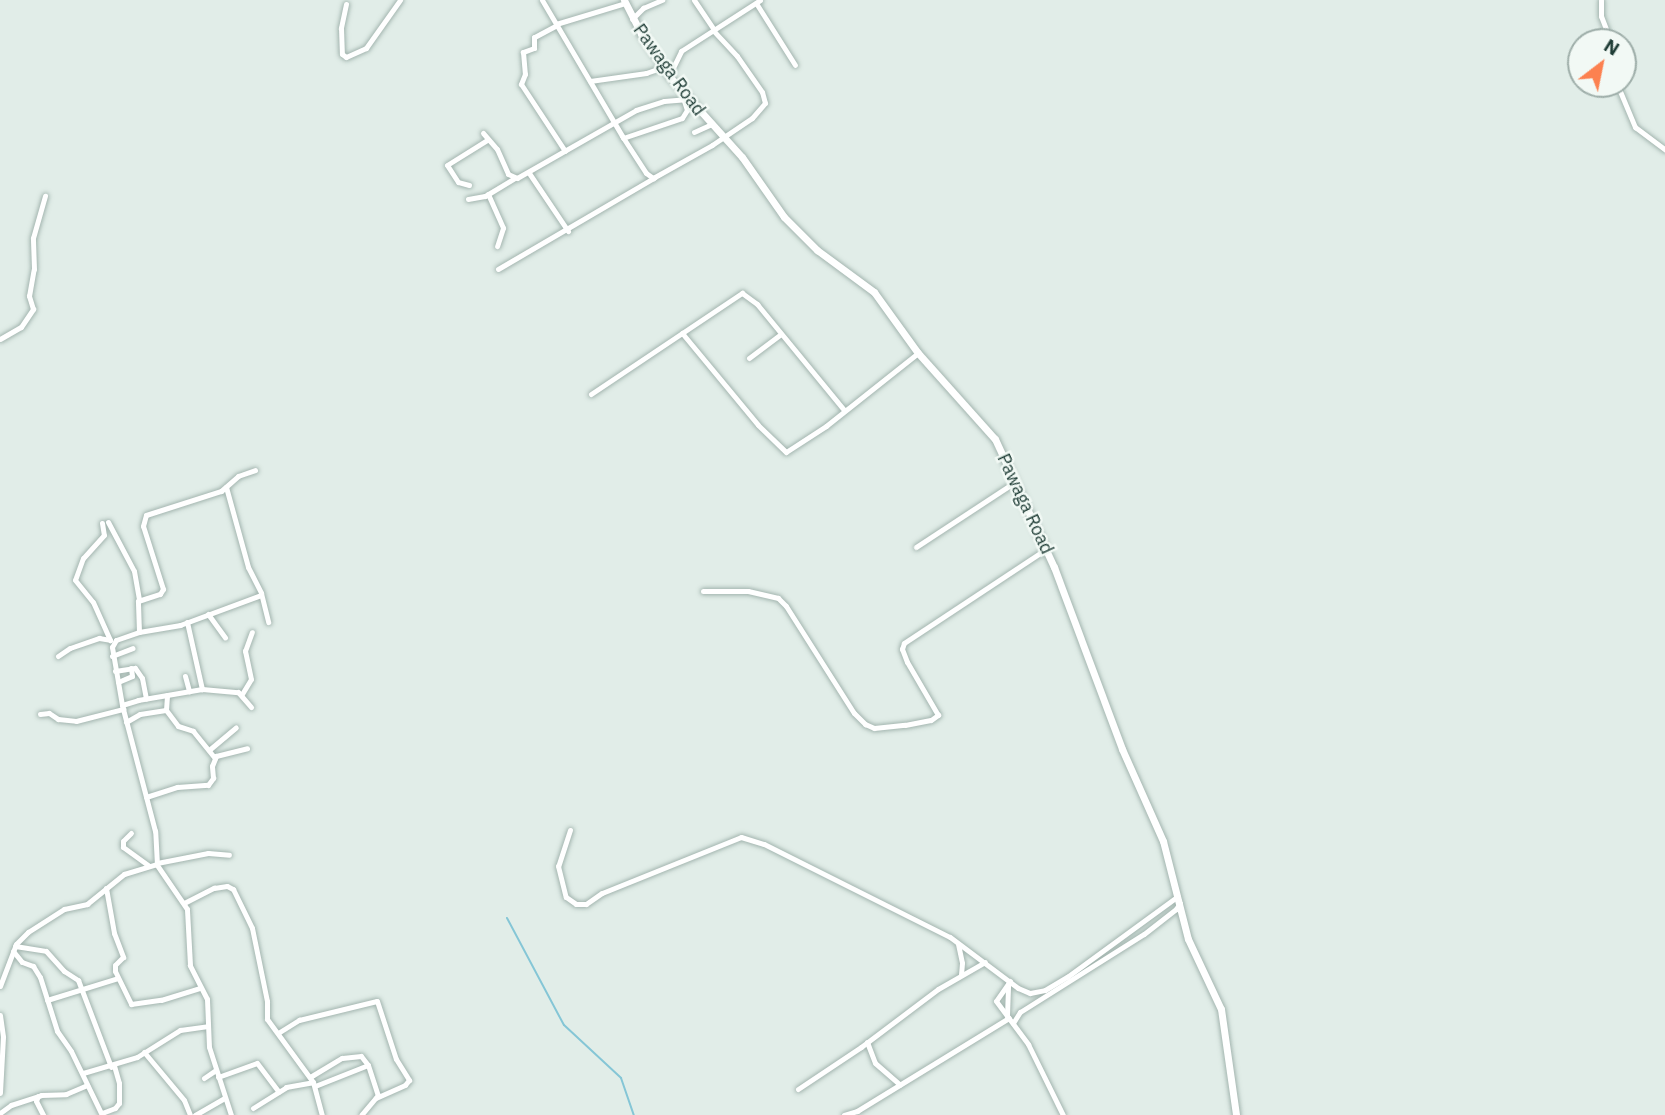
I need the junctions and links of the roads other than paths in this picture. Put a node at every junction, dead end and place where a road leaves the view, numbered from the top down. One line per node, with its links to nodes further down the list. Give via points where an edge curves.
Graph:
1 (400, 0): 9 (street, via 366,48 346,57 341,28)
2 (542, 0): 12 (street)
3 (662, 0): 11 (street)
4 (694, 0): 14 (street)
5 (1601, 0): 10 (street)
6 (1608, 0): 10 (street)
7 (624, 2): 11 (main road, Pawaga Road); 12 (street)
8 (758, 2): 14 (street); 15 (street)
9 (346, 4)
10 (1601, 10): 13 (street)
11 (632, 19): 16 (main road, Pawaga Road)
12 (557, 25): 18 (street); 29 (street, via 534,37 534,48 523,52 521,83)
13 (1607, 28)
14 (713, 30): 17 (street, via 681,51); 25 (street, via 737,56 765,99 752,118)
15 (795, 65)
16 (663, 66): 17 (main road, Pawaga Road); 18 (street, via 650,73)
17 (669, 76): 20 (main road, Pawaga Road)
18 (590, 81): 21 (street)
19 (1623, 98): 28 (street, via 1635,127)
20 (685, 99): 21 (street, via 642,107); 22 (main road, Pawaga Road); 26 (street, via 687,110 681,118)
21 (613, 121): 26 (street); 29 (street)
22 (710, 125): 23 (street); 25 (main road, Pawaga Road)
23 (694, 132)
24 (483, 133): 27 (street)
25 (721, 137): 32 (street); 43 (main road, Pawaga Road, via 742,157 794,228 882,300)
26 (623, 138): 32 (street)
27 (487, 140): 31 (street); 33 (street, via 447,165 458,182)
28 (1665, 150)
29 (565, 151): 30 (street)
30 (529, 173): 31 (street); 37 (street)
31 (515, 178): 34 (street)
32 (654, 178): 37 (street)
33 (469, 184)
34 (488, 194): 36 (street); 38 (street, via 503,228)
35 (44, 195): 42 (street, via 33,238 29,292 33,309 21,327)
36 (468, 199)
37 (568, 231): 39 (street)
38 (497, 246)
39 (498, 269)
40 (682, 333): 41 (street, via 743,293); 45 (street); 46 (street, via 783,452)
41 (781, 334): 44 (street); 46 (street)
42 (0, 339)
43 (918, 353): 46 (street); 48 (main road, Pawaga Road, via 989,431)
44 (749, 358)
45 (591, 394)
46 (844, 410)
47 (255, 470): 49 (street)
48 (1015, 482): 50 (street); 51 (main road, Pawaga Road)
49 (226, 487): 53 (street, via 248,567); 54 (street, via 146,515 145,532 163,589)
50 (916, 547)
51 (1046, 549): 52 (street, via 904,643 906,662 938,715 904,726 874,728 854,713 778,598 748,591); 90 (main road, Pawaga Road, via 1122,749 1163,841)
52 (703, 591)
53 (261, 595): 55 (street); 57 (street)
54 (139, 599): 58 (street); 61 (street, via 134,570 116,533 105,523 104,535 83,558 75,580 93,602)
55 (208, 614): 56 (street); 60 (street)
56 (187, 622): 58 (street); 69 (street)
57 (268, 622)
58 (139, 632): 61 (street)
59 (252, 632): 71 (street, via 244,651 251,679)
60 (225, 637)
61 (112, 641): 63 (street, via 99,638); 64 (street)
62 (134, 648): 64 (street)
63 (58, 656)
64 (113, 656): 66 (street)
65 (131, 668): 66 (street); 68 (street, via 131,677); 73 (street, via 140,674)
66 (115, 671): 68 (street)
67 (185, 676): 70 (street)
68 (118, 682): 74 (street)
69 (202, 690): 70 (street); 71 (street)
70 (189, 691): 72 (street)
71 (242, 694): 75 (street)
72 (167, 695): 73 (street); 76 (street)
73 (145, 699): 74 (street)
74 (123, 707): 77 (street, via 76,720); 78 (street)
75 (251, 708)
76 (166, 709): 78 (street); 81 (street, via 178,726 193,731)
77 (40, 714)
78 (127, 722): 83 (street)
79 (236, 727): 81 (street)
80 (247, 748): 82 (street)
81 (209, 750): 82 (street)
82 (215, 758): 83 (street, via 208,785 177,787)
83 (146, 797): 87 (street)
84 (570, 830): 92 (street, via 559,872 566,897 576,904 586,904 602,893 741,837 764,844)
85 (131, 833): 88 (street, via 123,847)
86 (229, 855): 87 (street, via 208,853)
87 (157, 863): 88 (street); 91 (street)
88 (149, 866): 89 (street, via 124,874)
89 (106, 888): 93 (street, via 87,904 57,912 28,932); 96 (street, via 123,957 115,965)
90 (1179, 899): 97 (street, via 1045,989 1030,993); 104 (street, via 1176,909 1144,934 1020,1012); 136 (main road, Pawaga Road, via 1188,939 1221,1009)
91 (184, 903): 99 (street, via 190,965); 106 (street, via 214,888 233,890 252,928 267,1019)
92 (957, 941): 94 (street); 95 (street)
93 (14, 949): 98 (street); 100 (street, via 46,951 79,980); 101 (street, via 40,976)
94 (985, 962): 95 (street); 97 (street)
95 (961, 975): 107 (street)
96 (118, 978): 99 (street, via 133,1006); 100 (street)
97 (1009, 983): 103 (street); 103 (street, via 996,1001)
98 (0, 986)
99 (200, 988): 105 (street, via 208,1006)
100 (83, 991): 101 (street); 111 (street)
101 (47, 1000): 112 (street, via 57,1031)
102 (0, 1016): 109 (street)
103 (1008, 1017): 104 (street); 116 (street)
104 (1013, 1023): 135 (street, via 1045,1073)
105 (208, 1026): 108 (street, via 180,1030); 113 (street)
106 (278, 1033): 115 (street); 123 (street, via 299,1020 377,1001 396,1059 409,1080)
107 (867, 1042): 116 (street, via 875,1063); 118 (street)
108 (145, 1052): 111 (street); 129 (street, via 185,1101)
109 (1, 1055): 120 (street)
110 (368, 1065): 115 (street); 115 (street, via 361,1056 337,1061); 123 (street, via 378,1091)
111 (113, 1066): 112 (street); 125 (street, via 119,1083)
112 (83, 1073): 117 (street)
113 (217, 1073): 114 (street); 119 (street, via 257,1063); 122 (street)
114 (204, 1078)
115 (313, 1082): 119 (street); 132 (street)
116 (900, 1085): 134 (street)
117 (87, 1086): 121 (street, via 66,1094); 127 (street)
118 (798, 1089)
119 (279, 1092): 124 (street)
120 (0, 1093)
121 (38, 1096): 126 (street); 128 (street)
122 (225, 1098): 130 (street); 131 (street)
123 (376, 1098): 133 (street)
124 (253, 1108)
125 (116, 1112): 127 (street)
126 (0, 1113)
127 (102, 1114)
128 (43, 1115)
129 (190, 1115)
130 (195, 1115)
131 (231, 1115)
132 (322, 1115)
133 (361, 1115)
134 (845, 1115)
135 (1063, 1115)
136 (1236, 1115)

